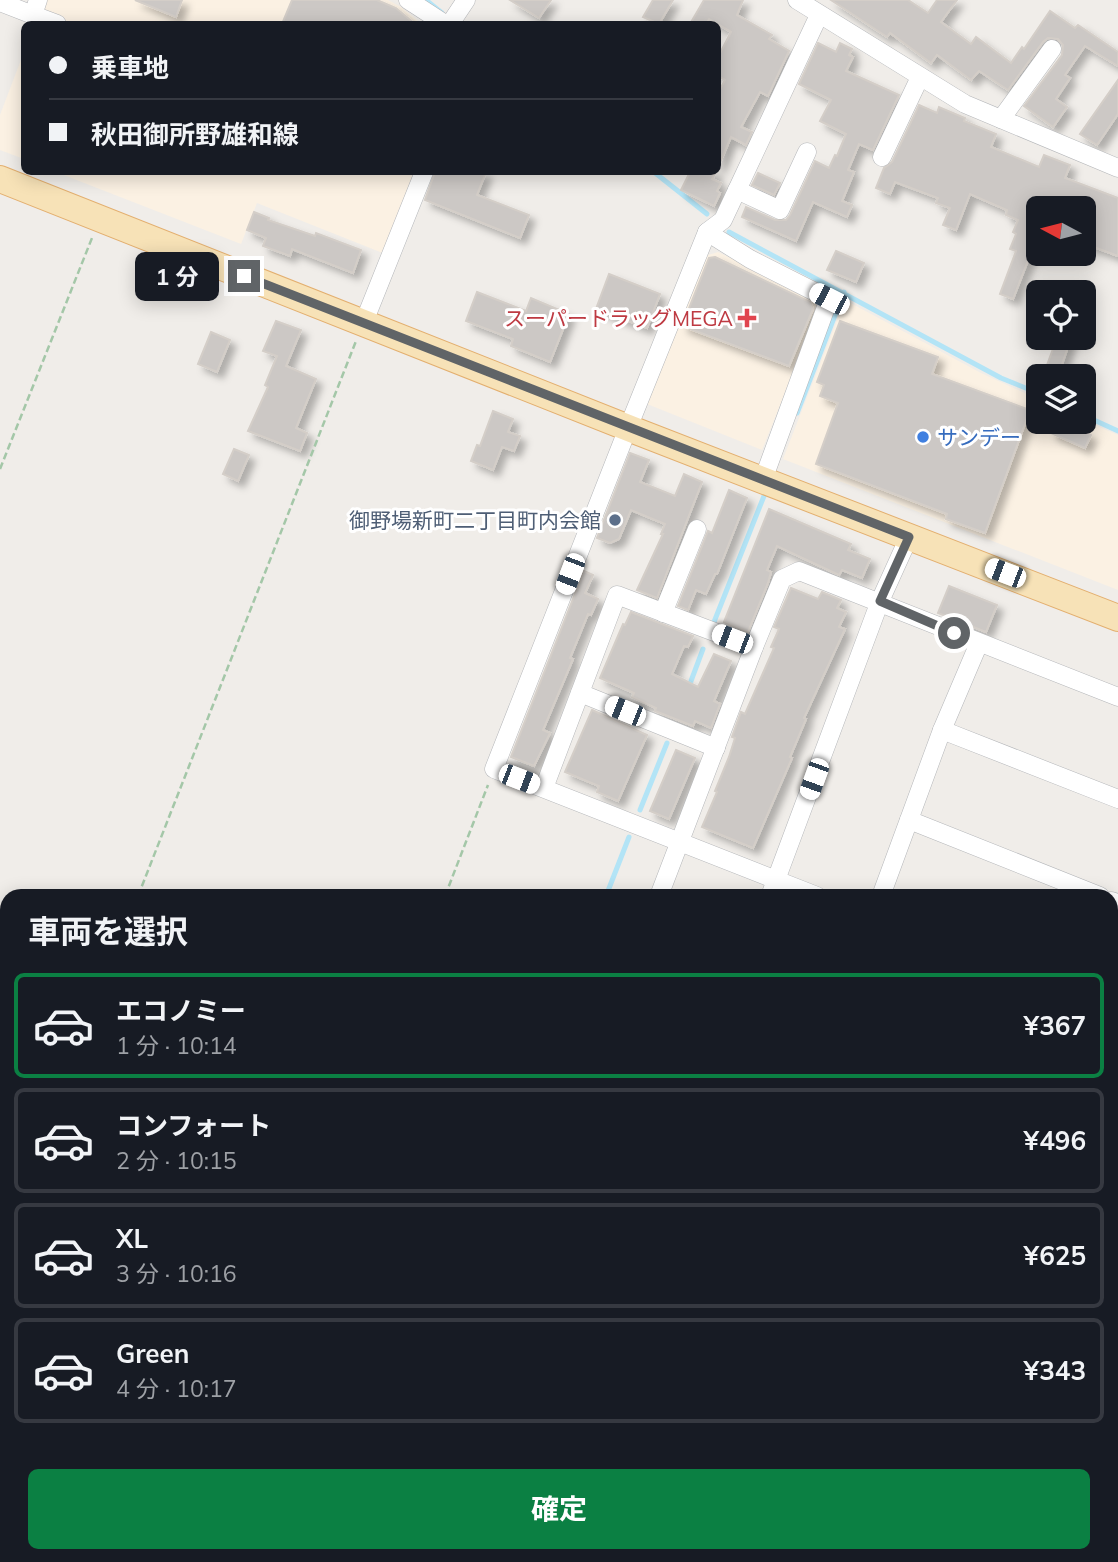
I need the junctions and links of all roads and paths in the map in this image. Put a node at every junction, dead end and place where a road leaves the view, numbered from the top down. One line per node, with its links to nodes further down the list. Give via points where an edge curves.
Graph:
1 (408, 0): 7 (street)
2 (466, 0): 8 (street)
3 (0, 2): 5 (street)
4 (808, 5): 10 (street); 17 (street)
5 (36, 8): 6 (street)
6 (53, 21)
7 (443, 21)
8 (450, 21)
9 (1052, 49): 11 (street)
10 (920, 77): 11 (street); 13 (street)
11 (1001, 119): 14 (street)
12 (807, 152): 17 (street, via 780,210)
13 (881, 157)
14 (1118, 168)
15 (423, 175): 20 (street)
16 (0, 179): 18 (main road)
17 (737, 190): 19 (street, via 723,220)
18 (99, 220): 20 (main road); 22 (path)
19 (707, 232): 21 (street); 23 (street, via 829,299)
20 (364, 322): 21 (main road); 41 (path)
21 (628, 428): 23 (main road); 35 (street)
22 (0, 469)
23 (763, 480): 25 (main road)
24 (697, 529): 27 (street)
25 (909, 537): 26 (street); 28 (main road)
26 (880, 601): 29 (street); 30 (street, via 799,571 782,579); 40 (street)
27 (663, 613): 30 (street); 31 (street, via 617,595)
28 (1118, 618)
29 (979, 643): 32 (street); 33 (street)
30 (754, 647): 34 (street)
31 (580, 693): 34 (street); 36 (street)
32 (1118, 697)
33 (942, 730): 37 (street); 38 (street)
34 (716, 748): 39 (street)
35 (494, 769): 36 (street); 42 (path)
36 (544, 788): 39 (street)
37 (1118, 799)
38 (909, 820): 44 (street); 45 (street)
39 (681, 842): 40 (street); 43 (street)
40 (773, 888)
41 (141, 889)
42 (448, 889)
43 (662, 889)
44 (884, 889)
45 (1082, 889)

